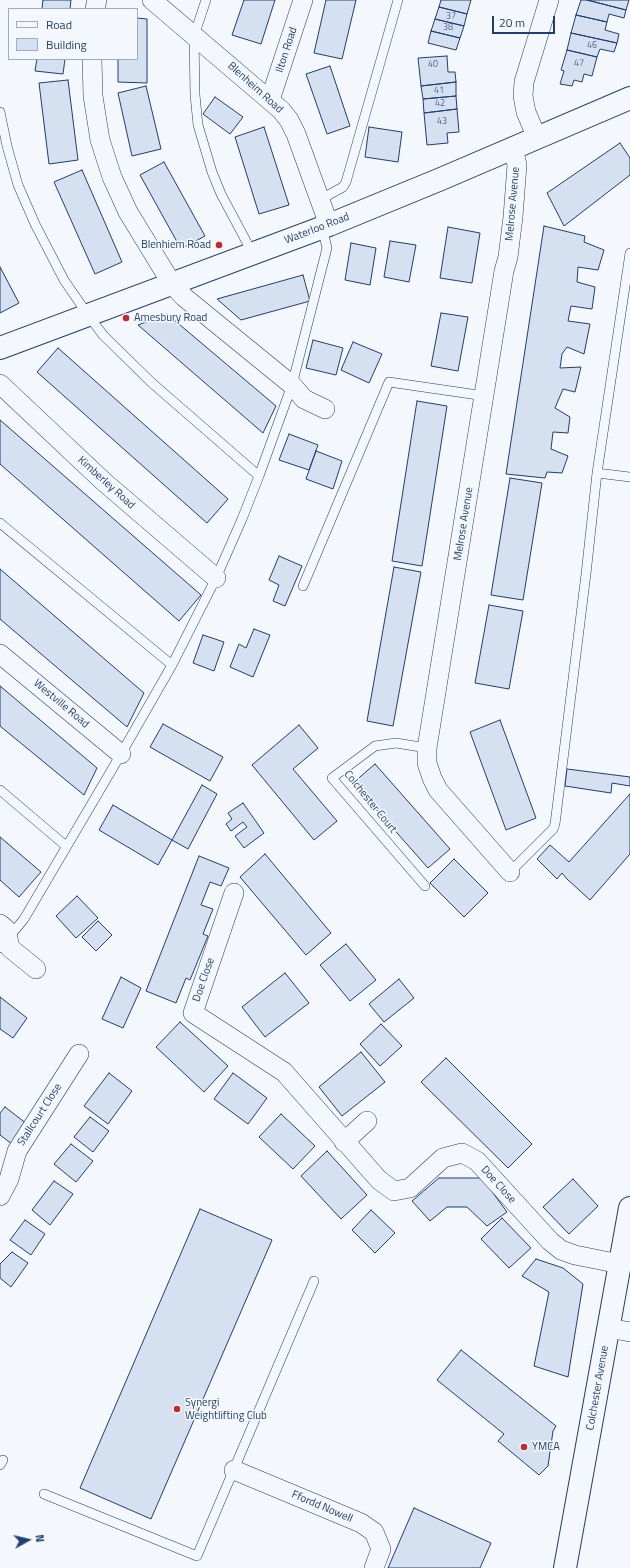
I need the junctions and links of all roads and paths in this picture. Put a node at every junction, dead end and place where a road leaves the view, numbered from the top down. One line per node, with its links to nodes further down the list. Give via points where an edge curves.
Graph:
1 (152, 0): 6 (street, Blenheim Road)
2 (206, 0): 6 (lane)
3 (303, 0): 9 (street, Ilton Road)
4 (398, 0): 13 (lane, via 346,182 343,187)
5 (549, 0): 11 (street, via 524,82 526,112)
6 (194, 36): 9 (street, Blenheim Road); 16 (lane, via 195,94 198,124 205,150 221,194)
7 (92, 60): 17 (street, via 93,96 100,140 112,178 128,212)
8 (630, 98): 11 (street, Waterloo Road)
9 (270, 100): 13 (street, Blenheim Road, via 289,120)
10 (0, 112): 18 (lane, via 18,185 64,280)
11 (537, 138): 12 (street, Waterloo Road)
12 (513, 148): 14 (street, Waterloo Road); 22 (street, Melrose Avenue, via 517,165 513,217)
13 (321, 200): 14 (street, Blenheim Road)
14 (326, 226): 16 (street, Waterloo Road); 21 (lane, via 327,248)
15 (630, 253): 24 (lane)
16 (253, 254): 17 (street, Waterloo Road)
17 (172, 284): 18 (street, Waterloo Road); 21 (street, via 184,297)
18 (88, 315): 19 (street, Waterloo Road); 25 (lane, via 103,335 152,383)
19 (0, 348)
20 (0, 384): 28 (street, Kimberley Road, via 103,481)
21 (292, 385): 23 (street, via 304,399); 25 (lane)
22 (485, 396): 29 (lane, via 389,382); 32 (street, Melrose Avenue)
23 (325, 410)
24 (597, 473): 26 (lane); 36 (lane, via 555,824)
25 (260, 476): 28 (lane)
26 (630, 477)
27 (0, 523): 31 (lane)
28 (216, 578): 31 (lane)
29 (303, 586)
30 (0, 654): 33 (street, Westville Road)
31 (172, 665): 33 (lane)
32 (427, 748): 36 (street, Melrose Avenue, via 427,764 438,790); 37 (lane, Colchester Court, via 396,744 375,746 332,778)
33 (121, 754): 35 (lane)
34 (0, 790): 35 (lane)
35 (66, 846): 39 (lane, via 24,919)
36 (510, 872)
37 (425, 886)
38 (234, 893): 43 (street, Doe Close, via 192,1013 284,1072)
39 (3, 937): 40 (street, via 10,948)
40 (36, 969)
41 (79, 1054): 44 (street, Stallcourt Close, via 17,1151)
42 (367, 1121): 43 (street)
43 (344, 1142): 47 (street, Doe Close, via 378,1180 394,1191 410,1188 443,1158 462,1153 477,1161 561,1250)
44 (4, 1176): 45 (street, Stallcourt Close)
45 (0, 1196)
46 (630, 1208): 47 (street, Colchester Avenue)
47 (620, 1264): 49 (street, Colchester Avenue)
48 (314, 1281): 51 (lane)
49 (608, 1328): 50 (street); 54 (street, Colchester Avenue)
50 (630, 1332)
51 (234, 1470): 52 (lane, via 197,1556); 53 (street, Ffordd Nowell, via 361,1523 374,1532 381,1549)
52 (44, 1494)
53 (374, 1568)
54 (565, 1568)

